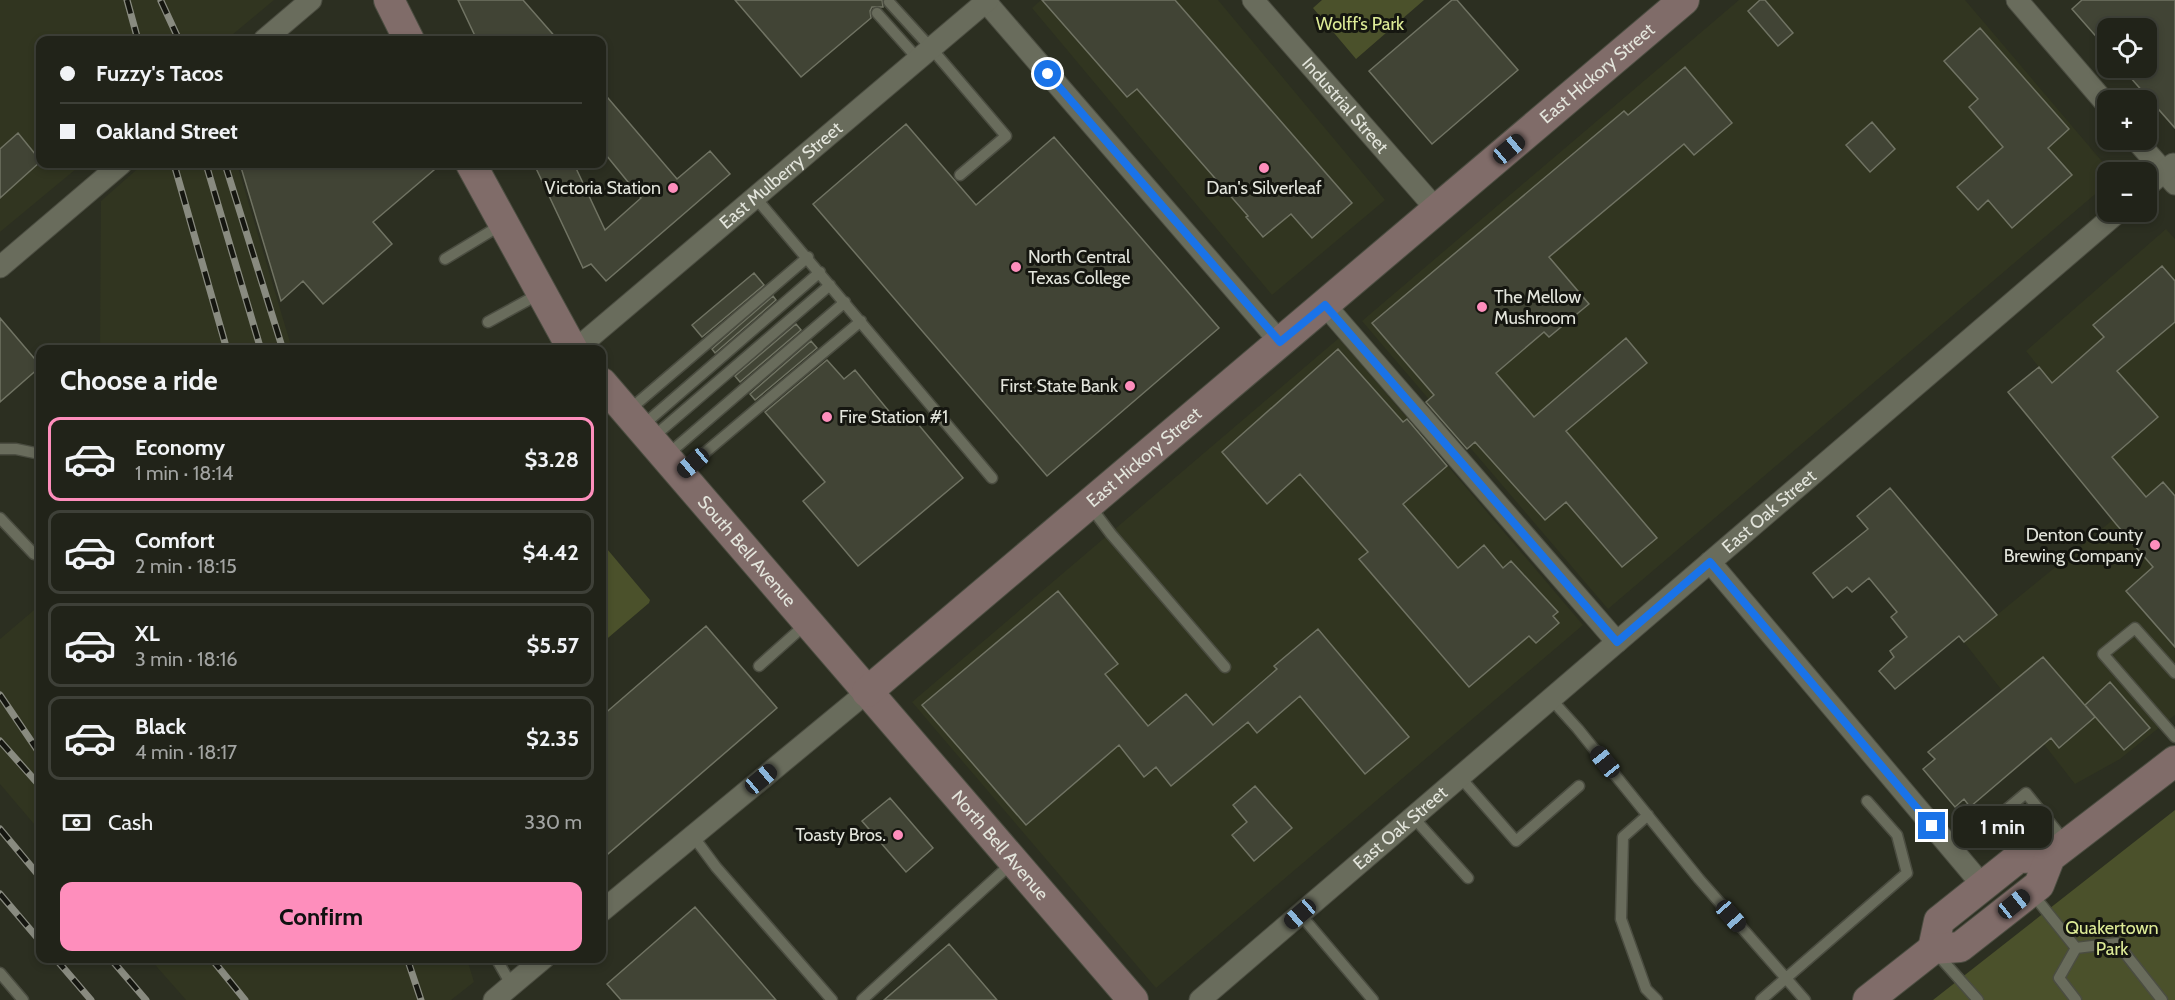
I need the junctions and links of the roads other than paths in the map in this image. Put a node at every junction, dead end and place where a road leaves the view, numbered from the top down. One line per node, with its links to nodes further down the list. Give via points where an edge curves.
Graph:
1 (311, 0): 9 (street)
2 (389, 0): 10 (main road)
3 (1253, 0): 20 (street, Industrial Street)
4 (1684, 0): 20 (main road, East Hickory Street)
5 (2017, 0): 12 (street)
6 (987, 1): 11 (street, East Mulberry Street); 33 (street)
7 (889, 2): 11 (lane)
8 (877, 13): 11 (lane)
9 (269, 36)
10 (407, 36)
11 (925, 54): 17 (lane, via 1006,136); 19 (street, East Mulberry Street)
12 (2097, 93)
13 (2147, 150): 16 (street)
14 (116, 168): 25 (street)
15 (473, 168): 22 (main road)
16 (2172, 173): 18 (street)
17 (960, 175)
18 (2157, 181)
19 (755, 197): 23 (lane); 35 (street, East Mulberry Street)
20 (1437, 210): 30 (main road, East Hickory Street)
21 (2106, 222): 44 (street, East Oak Street)
22 (504, 224): 24 (lane); 28 (main road)
23 (808, 257): 26 (lane); 37 (lane)
24 (445, 259)
25 (0, 267)
26 (820, 272): 27 (lane); 37 (lane)
27 (831, 285): 29 (lane); 37 (lane)
28 (542, 293): 32 (lane); 34 (main road)
29 (845, 302): 31 (lane); 37 (lane)
30 (1325, 305): 33 (main road, East Hickory Street); 46 (street)
31 (861, 321): 37 (lane); 40 (lane)
32 (488, 322)
33 (1280, 342): 41 (main road, East Hickory Street)
34 (571, 345)
35 (580, 345)
36 (606, 388): 37 (main road, South Bell Avenue)
37 (652, 442): 45 (main road, South Bell Avenue)
38 (0, 448): 39 (lane)
39 (36, 453)
40 (992, 478)
41 (1089, 504): 48 (lane); 50 (main road, East Hickory Street)
42 (0, 518): 43 (lane)
43 (36, 553)
44 (1710, 562): 46 (street, East Oak Street); 64 (street)
45 (808, 623): 47 (lane); 50 (main road, South Bell Avenue)
46 (1617, 642): 51 (street, East Oak Street)
47 (759, 666)
48 (1225, 667)
49 (2175, 673): 52 (lane, via 2135,628 2103,654)
50 (867, 692): 60 (street, East Hickory Street); 62 (main road, North Bell Avenue)
51 (1551, 699): 54 (street, East Oak Street); 57 (lane)
52 (2175, 737)
53 (2175, 761): 61 (main road)
54 (1460, 777): 55 (lane, via 1516,841); 58 (street, East Oak Street)
55 (1579, 786)
56 (1867, 801): 73 (lane, via 1897,835 1907,873)
57 (1648, 815): 73 (lane); 82 (lane, via 1623,837 1621,919 1646,989)
58 (1413, 817): 63 (lane); 67 (street, East Oak Street)
59 (1988, 825): 61 (lane, via 2026,793)
60 (693, 836): 66 (street, East Hickory Street); 77 (lane)
61 (2058, 851): 64 (main road, via 2018,858); 65 (main road, via 2039,885)
62 (1014, 862): 78 (lane); 79 (main road, North Bell Avenue)
63 (1468, 878)
64 (1983, 886): 69 (main road, via 1939,921)
65 (2030, 891): 68 (lane); 69 (main road, via 1960,947)
66 (606, 908)
67 (1300, 914): 80 (street, East Oak Street); 81 (lane)
68 (2076, 948): 87 (lane, via 2059,978); 88 (lane, via 2117,944)
69 (1933, 949): 85 (main road); 86 (lane)
70 (499, 963): 74 (lane)
71 (538, 963): 74 (street)
72 (0, 973): 75 (lane)
73 (1786, 979): 83 (lane); 84 (lane)
74 (512, 986): 76 (street)
75 (22, 1000)
76 (494, 1000)
77 (832, 1000)
78 (862, 1000)
79 (1133, 1000)
80 (1200, 1000)
81 (1373, 1000)
82 (1657, 1000)
83 (1761, 1000)
84 (1805, 1000)
85 (1868, 1000)
86 (1978, 1000)
87 (2076, 1000)
88 (2162, 1000)

